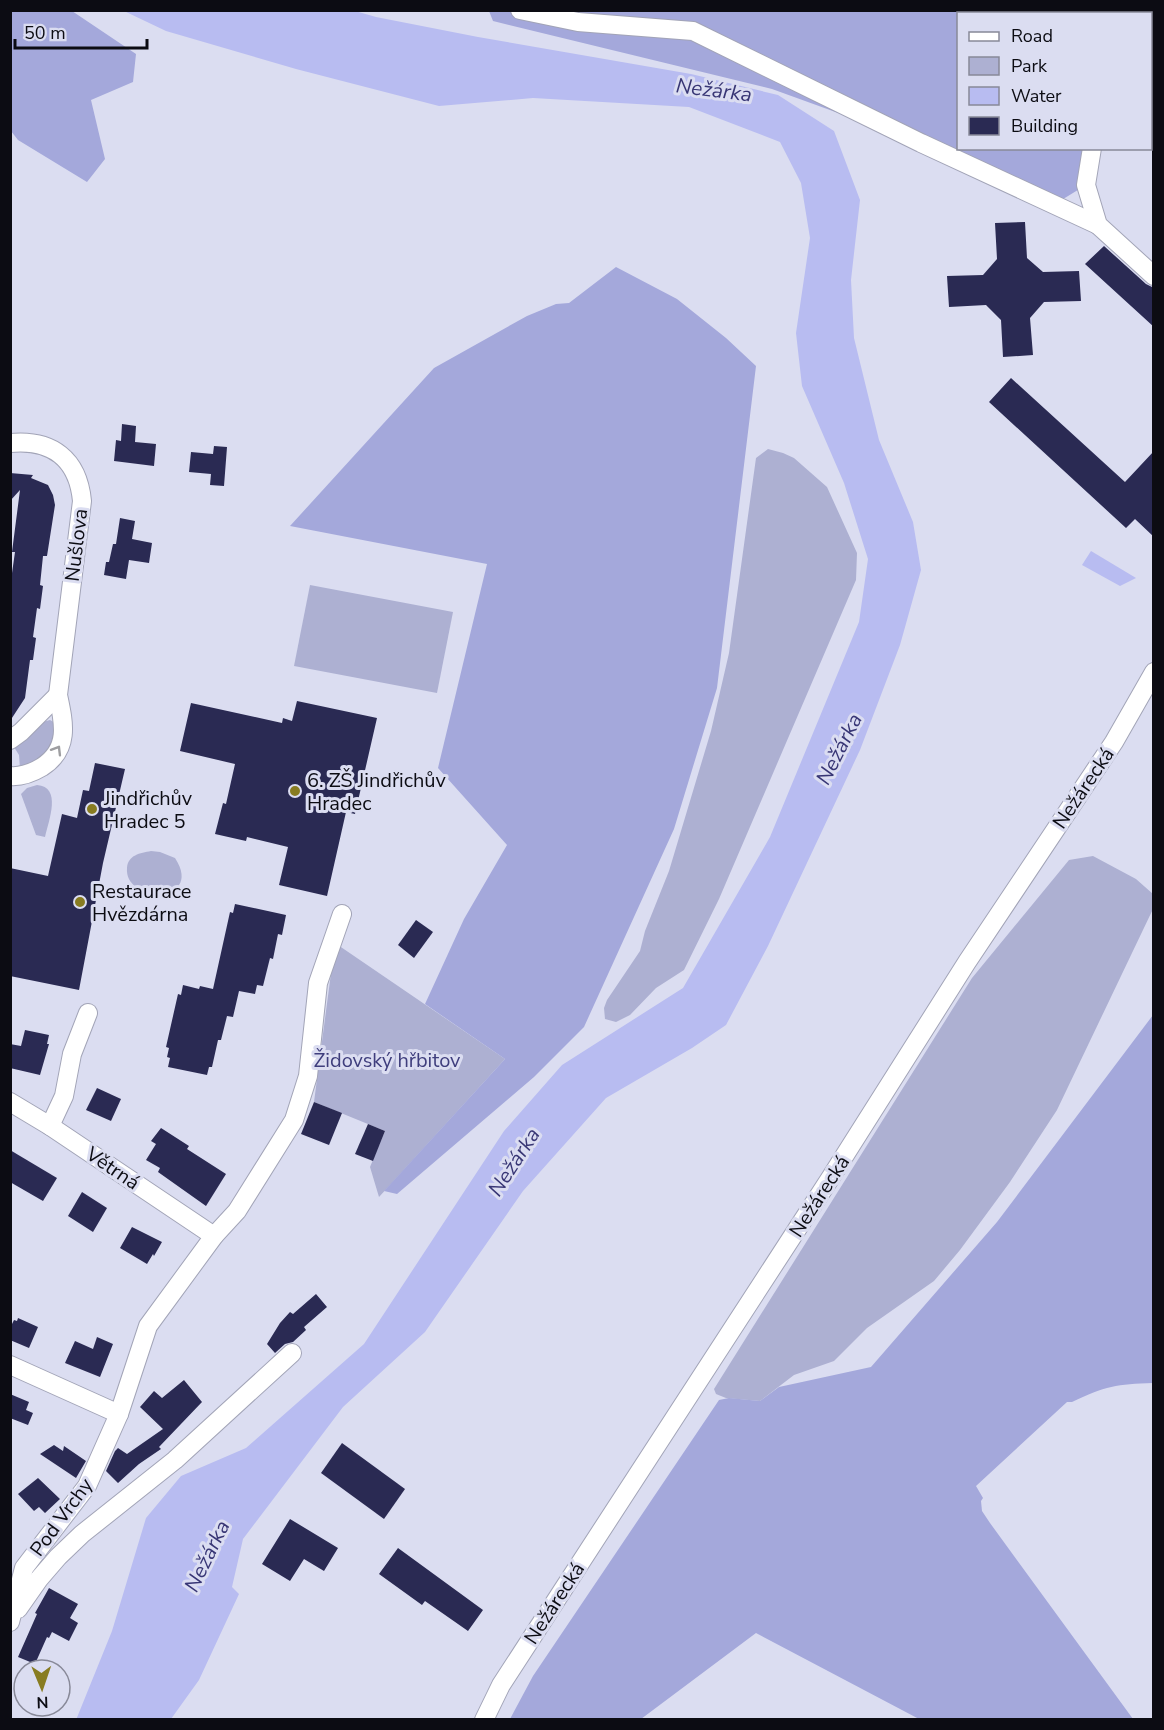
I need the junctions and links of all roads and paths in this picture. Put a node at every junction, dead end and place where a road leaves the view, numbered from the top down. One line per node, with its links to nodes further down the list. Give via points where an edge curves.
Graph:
1 (520, 10): 3 (street, via 578,22 693,31)
2 (1092, 150): 3 (street, via 1086,185)
3 (1098, 225): 4 (street)
4 (1154, 276)
5 (10, 444): 7 (street, Nušlova, via 43,445 61,455 72,465 80,484 82,501)
6 (1154, 672): 19 (street, Nežárecká, via 1114,742 967,962 501,1685)
7 (58, 695): 8 (street); 9 (street, Nušlova, one-way to 7, via 35,771 60,750 64,724)
8 (10, 740)
9 (10, 776)
10 (342, 914): 14 (street, Pod Vrchy, via 318,983 308,1076 294,1120 237,1211)
11 (88, 1012): 13 (street, via 72,1054 64,1096)
12 (10, 1102): 13 (street, Větrná)
13 (50, 1125): 14 (street, Větrná)
14 (214, 1236): 17 (street, Pod Vrchy, via 148,1326)
15 (292, 1353): 18 (street, via 175,1460 82,1534 39,1579)
16 (10, 1365): 17 (street)
17 (119, 1414): 18 (street, Pod Vrchy, via 87,1486 24,1568)
18 (11, 1620)
19 (484, 1719)

